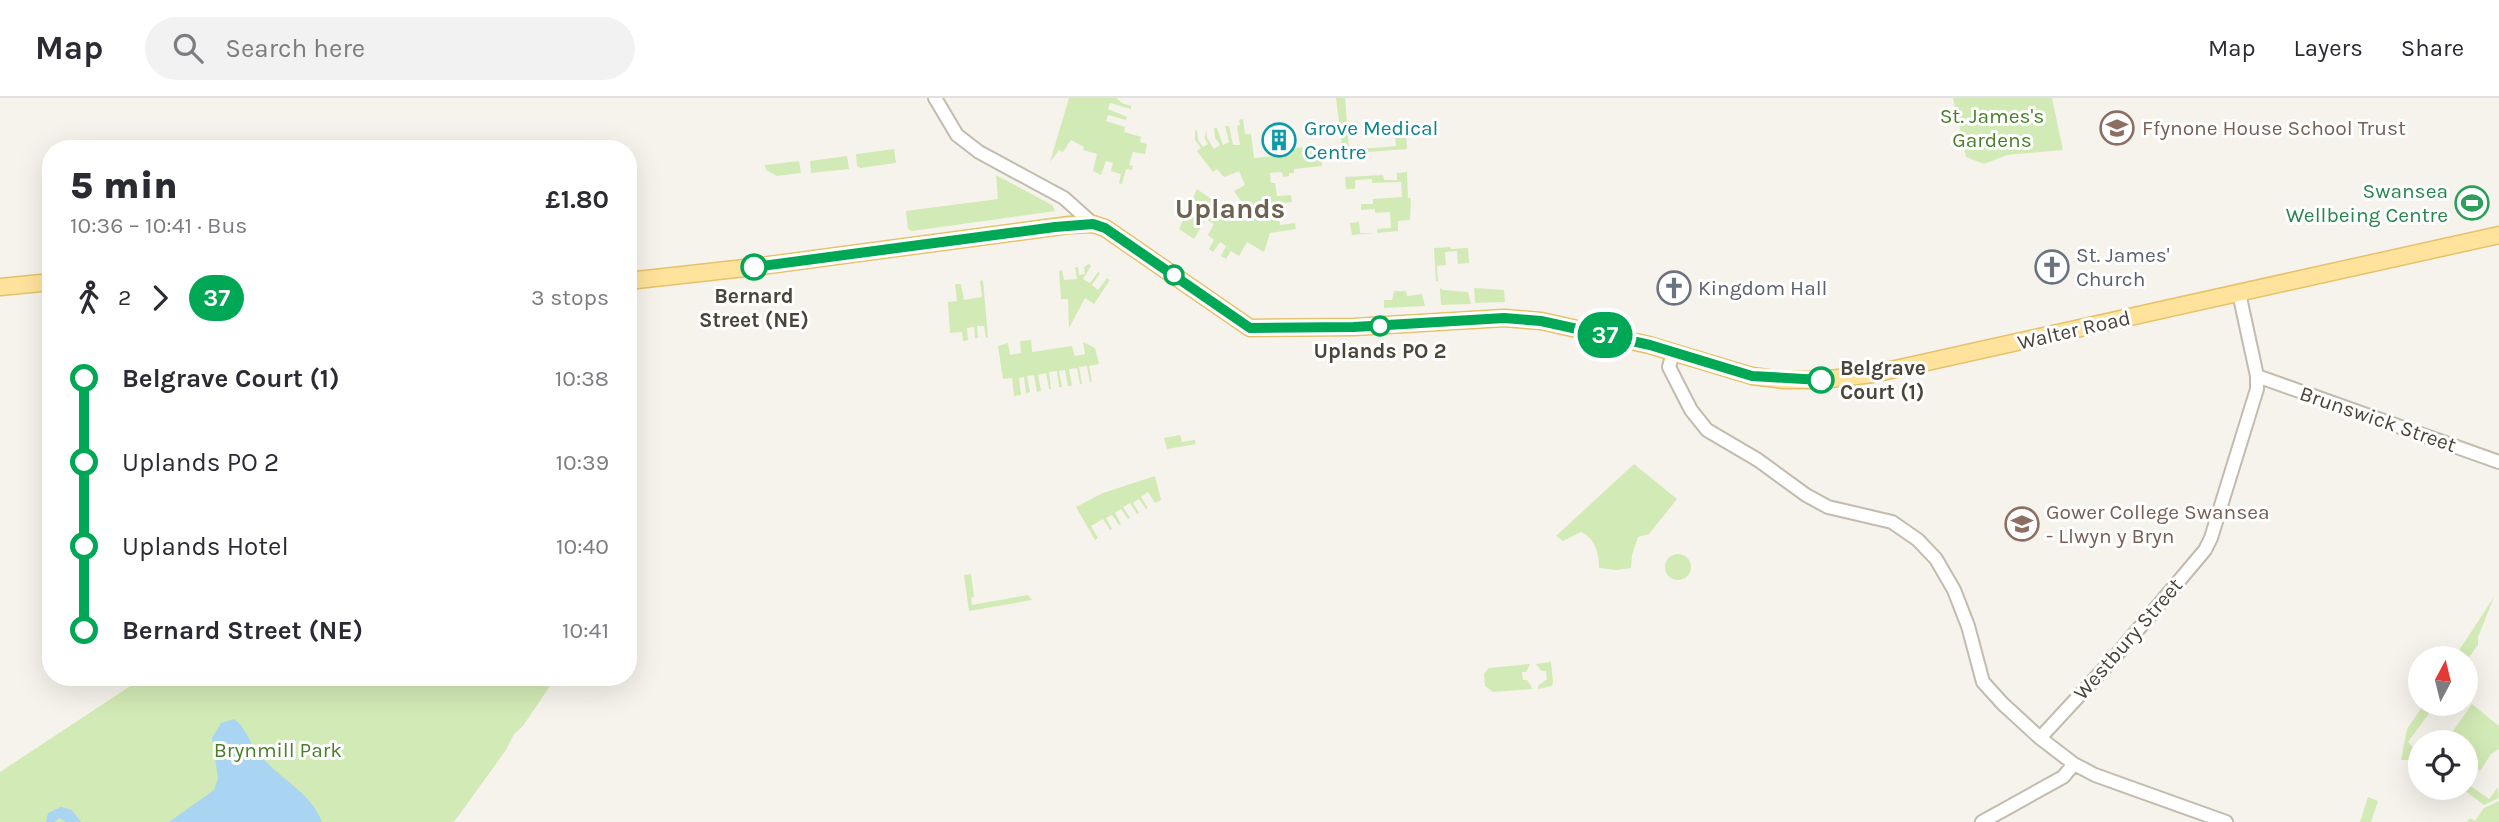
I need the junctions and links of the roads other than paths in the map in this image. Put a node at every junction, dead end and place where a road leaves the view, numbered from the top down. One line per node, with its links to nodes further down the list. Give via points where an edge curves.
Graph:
1 (935, 98): 2 (street, via 957,135 1064,198)
2 (1093, 224): 4 (main road); 8 (main road, Walter Road, via 1133,246 1250,328 1504,318 1541,321)
3 (2499, 235): 7 (main road, Walter Road)
4 (637, 280)
5 (42, 283): 6 (main road)
6 (0, 287)
7 (2239, 293): 8 (main road, Walter Road, via 1834,379 1752,376); 9 (street, Westbury Street)
8 (1673, 353): 11 (street, via 1669,367 1707,430 1828,507 1892,522 1918,540 1936,559 1954,590 1983,682)
9 (2257, 376): 10 (street, Brunswick Street); 11 (street, Westbury Street, via 2257,389 2204,550 2115,658)
10 (2499, 462)
11 (2040, 737): 12 (street)
12 (2074, 764): 13 (street, via 2063,777); 14 (street)
13 (1982, 822)
14 (2226, 822)

